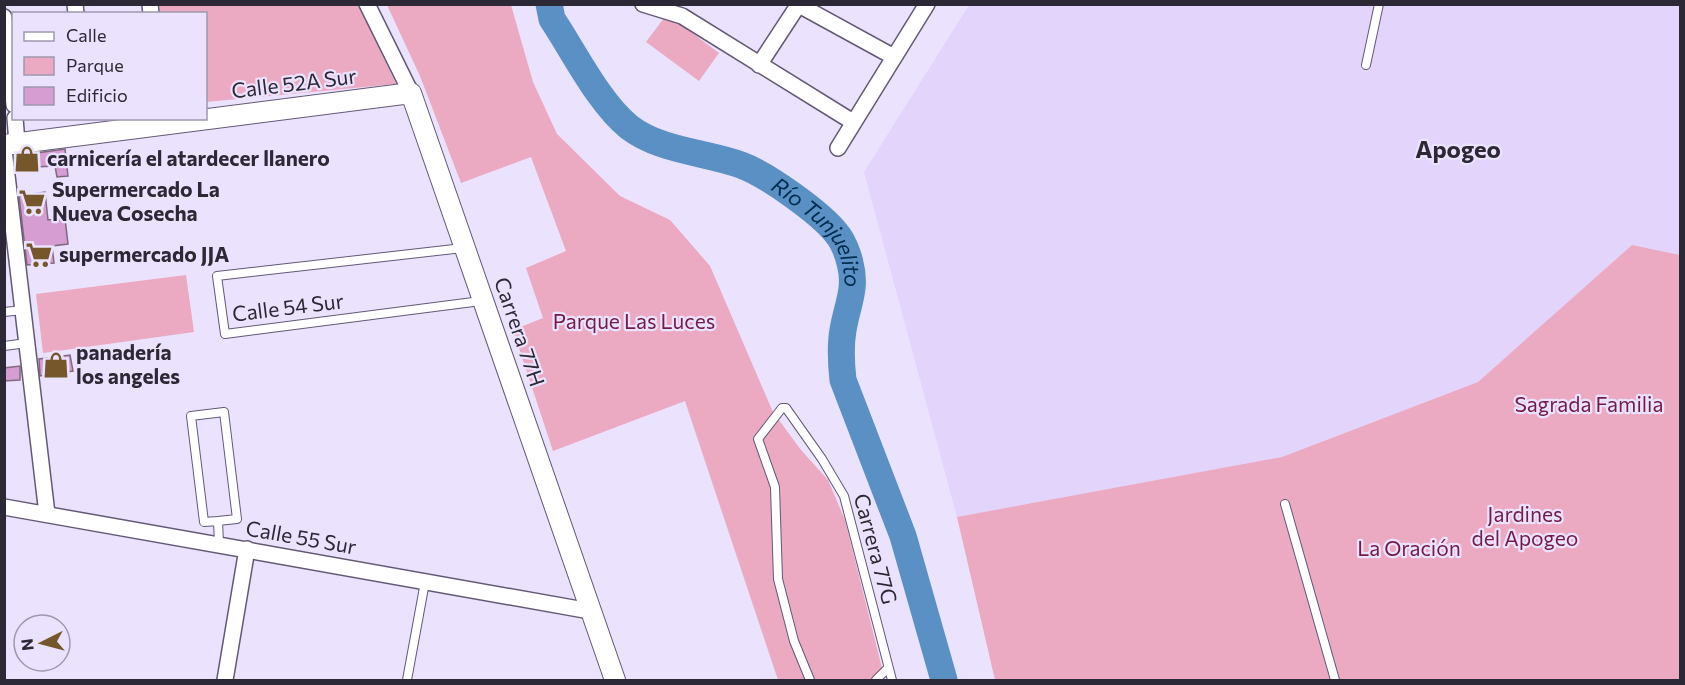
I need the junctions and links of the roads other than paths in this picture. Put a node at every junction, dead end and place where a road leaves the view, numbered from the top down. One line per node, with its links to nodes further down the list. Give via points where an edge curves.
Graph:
1 (367, 4): 12 (street, Carrera 77H)
2 (643, 4): 6 (street)
3 (927, 4): 8 (street)
4 (1378, 4): 10 (lane)
5 (799, 5): 8 (street); 9 (street)
6 (685, 10): 9 (street)
7 (4, 17): 11 (street)
8 (894, 57): 17 (street)
9 (759, 65): 17 (street)
10 (1366, 65)
11 (12, 87)
12 (411, 93): 13 (street, Calle 52A Sur); 21 (street, Carrera 77H)
13 (207, 117)
14 (15, 120): 19 (street)
15 (178, 120): 16 (street, Calle 52A Sur)
16 (161, 122): 18 (street, Calle 52A Sur)
17 (854, 122): 20 (street)
18 (88, 126): 19 (street, Calle 52A Sur)
19 (9, 146): 23 (street)
20 (838, 148)
21 (465, 248): 22 (street, Carrera 77H); 22 (lane, Calle 54 Sur, via 218,276 225,334)
22 (483, 300): 34 (street, Carrera 77H)
23 (23, 310): 24 (lane); 25 (street)
24 (4, 312)
25 (27, 343): 26 (lane); 29 (street)
26 (4, 346)
27 (1285, 504): 42 (lane)
28 (4, 507): 29 (street, Calle 55 Sur)
29 (47, 514): 31 (street, Calle 55 Sur)
30 (218, 521): 30 (lane, via 204,522 191,416 224,412 237,519); 31 (lane)
31 (219, 544): 32 (street, Calle 55 Sur)
32 (248, 549): 33 (street, Calle 55 Sur); 36 (street)
33 (425, 581): 34 (street, Calle 55 Sur); 37 (lane)
34 (590, 611): 38 (street, Carrera 77H)
35 (887, 669): 39 (lane, Carrera 77G, via 844,496 822,459 786,408 782,408 758,439 775,488 778,579 794,641); 40 (lane); 41 (lane, Carrera 77G)
36 (225, 681)
37 (407, 681)
38 (615, 681)
39 (810, 681)
40 (876, 681)
41 (892, 681)
42 (1335, 681)

